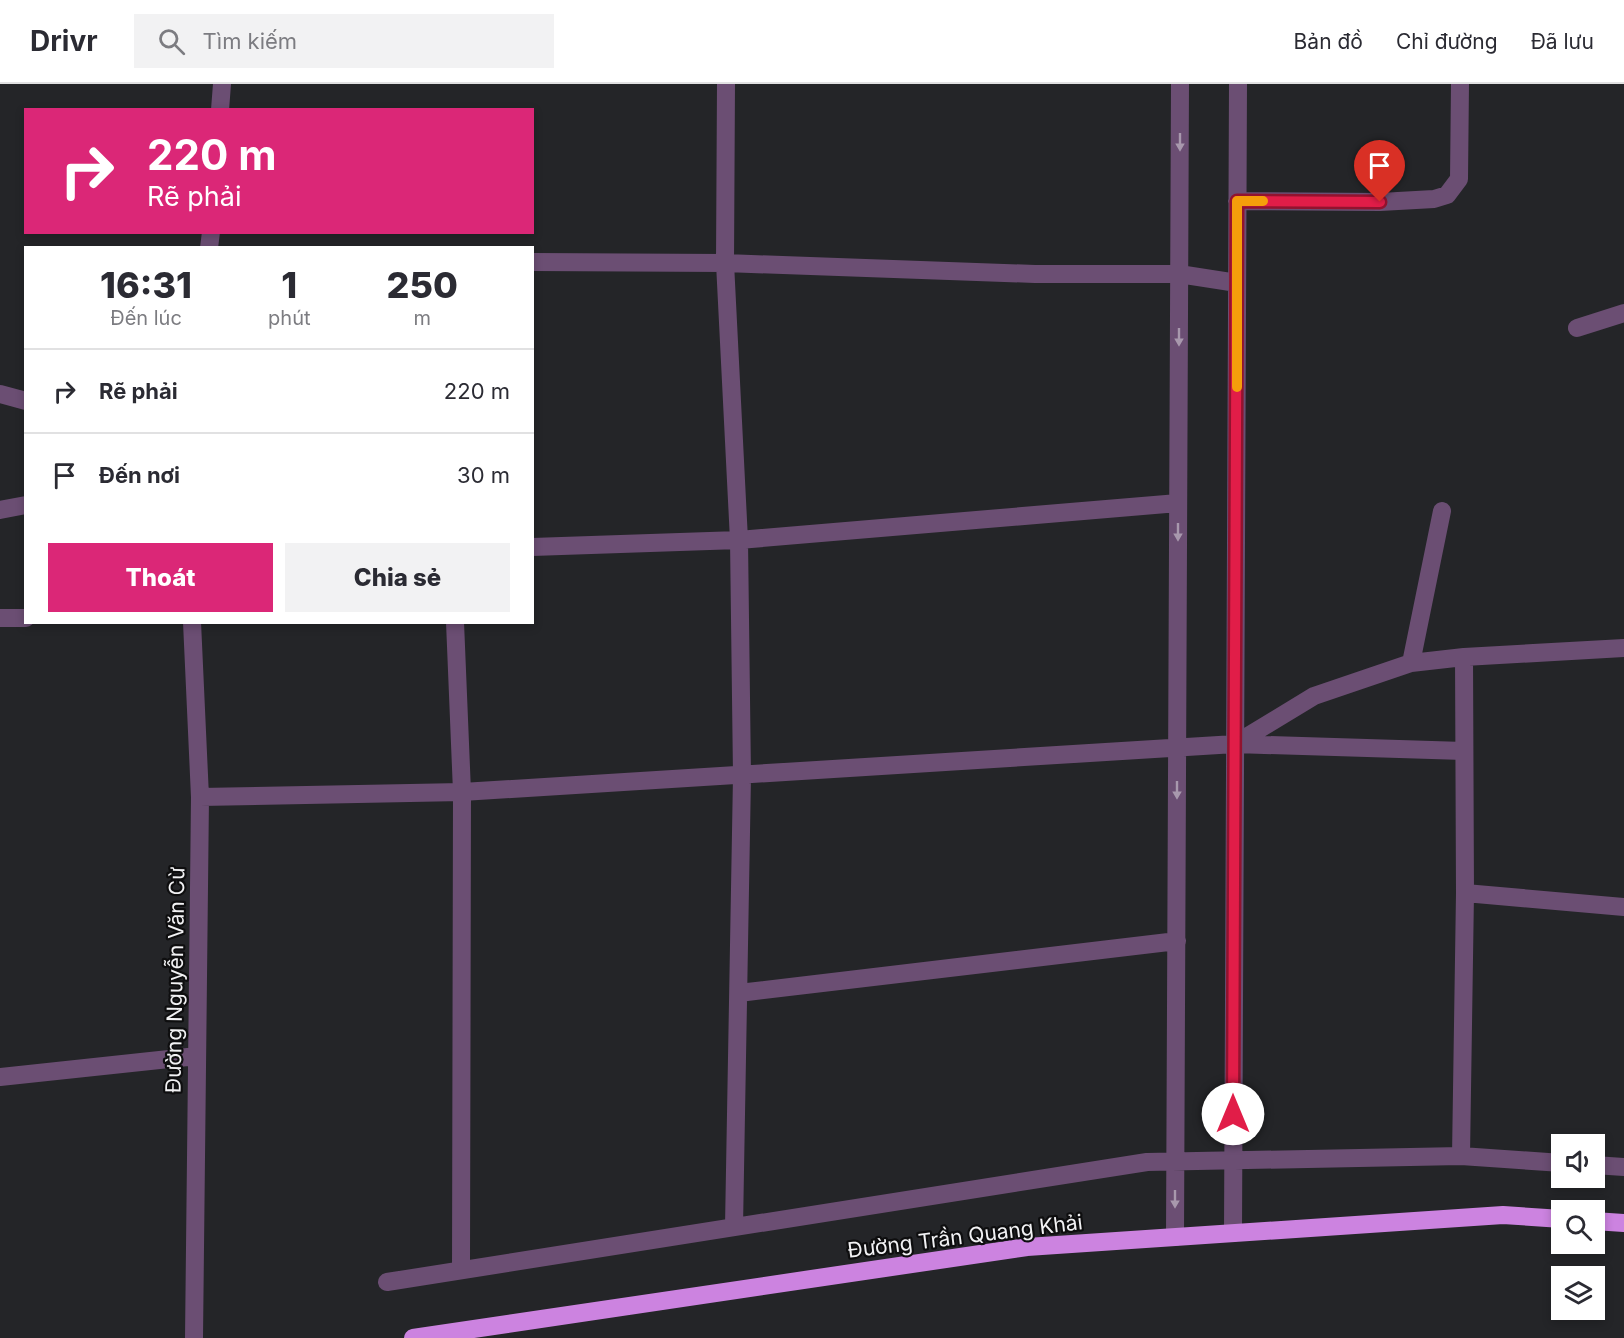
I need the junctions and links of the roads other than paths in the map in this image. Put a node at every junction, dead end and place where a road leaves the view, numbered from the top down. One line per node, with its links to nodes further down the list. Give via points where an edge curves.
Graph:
1 (222, 84): 6 (street)
2 (726, 84): 9 (street)
3 (1180, 84): 10 (street, one-way to 10)
4 (1238, 84): 7 (street)
5 (1460, 84): 7 (street, via 1459,179 1447,195 1380,202)
6 (220, 108)
7 (1237, 201): 11 (street)
8 (534, 262): 9 (street)
9 (725, 263): 10 (street, via 1035,274); 20 (street)
10 (1179, 274): 11 (street); 16 (street, one-way to 16)
11 (1237, 283): 29 (street)
12 (1624, 313): 13 (street)
13 (1577, 328)
14 (0, 394): 15 (street)
15 (24, 400)
16 (1178, 503): 20 (street); 30 (street, one-way to 30)
17 (24, 505): 18 (street)
18 (0, 510)
19 (1442, 511): 28 (street)
20 (739, 540): 21 (street); 32 (street)
21 (534, 547)
22 (0, 618): 23 (street)
23 (24, 618)
24 (192, 624): 34 (street, Đường Nguyễn Văn Cừ)
25 (455, 624): 33 (street)
26 (1624, 648): 27 (street)
27 (1464, 657): 28 (street); 31 (street)
28 (1411, 663): 29 (street, via 1314,696)
29 (1235, 744): 30 (street); 31 (street); 42 (street)
30 (1177, 746): 32 (street); 37 (street, one-way to 37)
31 (1464, 751): 35 (street)
32 (742, 776): 33 (street); 38 (street)
33 (462, 792): 34 (street); 53 (street)
34 (200, 797): 39 (street, Đường Nguyễn Văn Cừ)
35 (1465, 893): 36 (street); 41 (street)
36 (1624, 907)
37 (1177, 941): 38 (street); 43 (street)
38 (739, 993): 50 (street)
39 (197, 1056): 40 (street); 55 (street, Đường Nguyễn Văn Cừ)
40 (0, 1077)
41 (1461, 1156): 42 (street); 44 (street)
42 (1233, 1160): 43 (street); 51 (street)
43 (1176, 1162): 50 (street, via 1147,1162); 52 (street, one-way to 52)
44 (1551, 1162)
45 (1605, 1166): 46 (street)
46 (1624, 1167)
47 (1551, 1218): 51 (highway, Đường Trần Quang Khải, via 1503,1215)
48 (1605, 1222): 49 (highway)
49 (1624, 1223)
50 (734, 1227): 53 (street)
51 (1233, 1233): 52 (highway, Đường Trần Quang Khải)
52 (1175, 1237): 56 (highway, Đường Trần Quang Khải, via 1027,1247)
53 (461, 1270): 54 (street)
54 (387, 1282)
55 (194, 1338)
56 (413, 1338)

